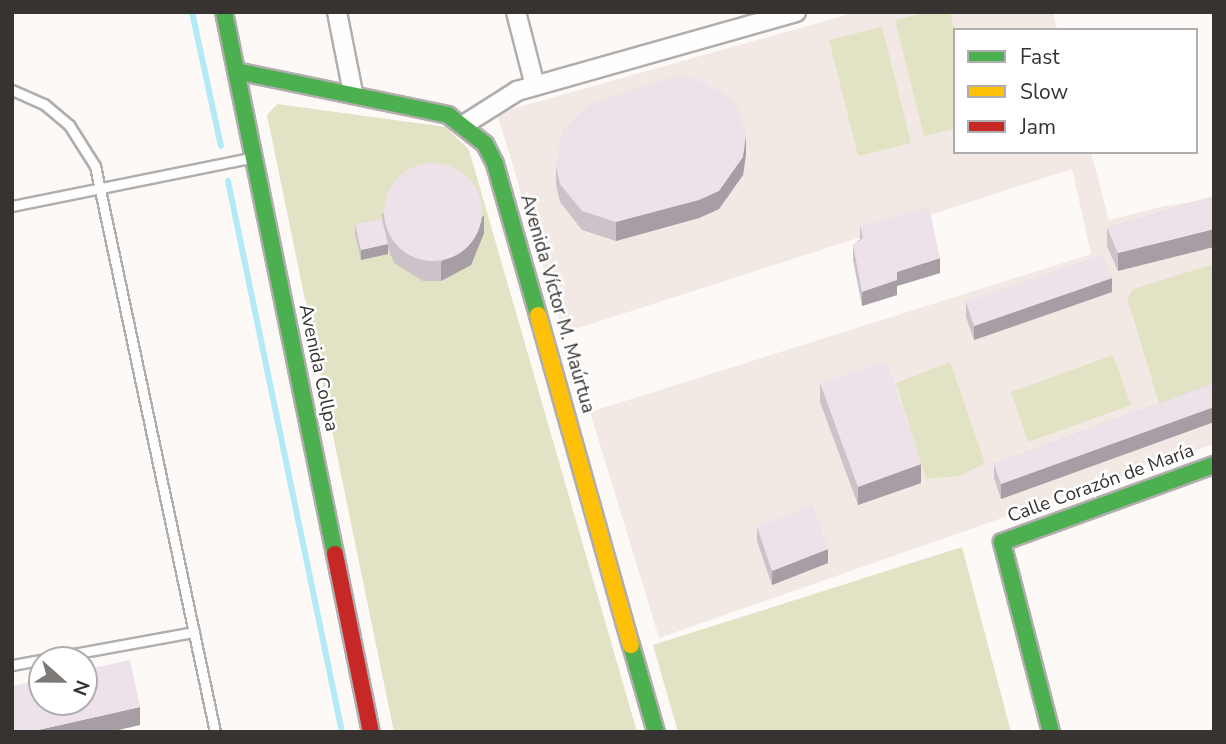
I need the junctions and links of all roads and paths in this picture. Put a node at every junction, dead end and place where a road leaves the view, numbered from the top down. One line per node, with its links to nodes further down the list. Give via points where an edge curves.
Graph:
1 (224, 12): 5 (street, Avenida Collpa)
2 (337, 12): 8 (street)
3 (516, 12): 6 (street)
4 (796, 12): 6 (street)
5 (236, 71): 8 (street, Avenida Víctor M. Maúrtua); 10 (street, Avenida Collpa)
6 (535, 86): 9 (street, via 485,107)
7 (12, 90): 11 (lane, via 44,104 69,125 95,166)
8 (353, 93): 9 (street, Avenida Víctor M. Maúrtua, via 435,111)
9 (465, 124): 18 (street, Avenida Víctor M. Maúrtua, via 485,144 495,164)
10 (254, 157): 11 (lane); 17 (street, Avenida Collpa)
11 (99, 188): 12 (lane); 14 (lane)
12 (12, 206)
13 (1212, 470): 19 (street, Calle Corazón de María, via 1002,542)
14 (194, 632): 15 (lane); 16 (lane)
15 (12, 665)
16 (215, 732)
17 (371, 732)
18 (656, 732)
19 (1051, 732)

